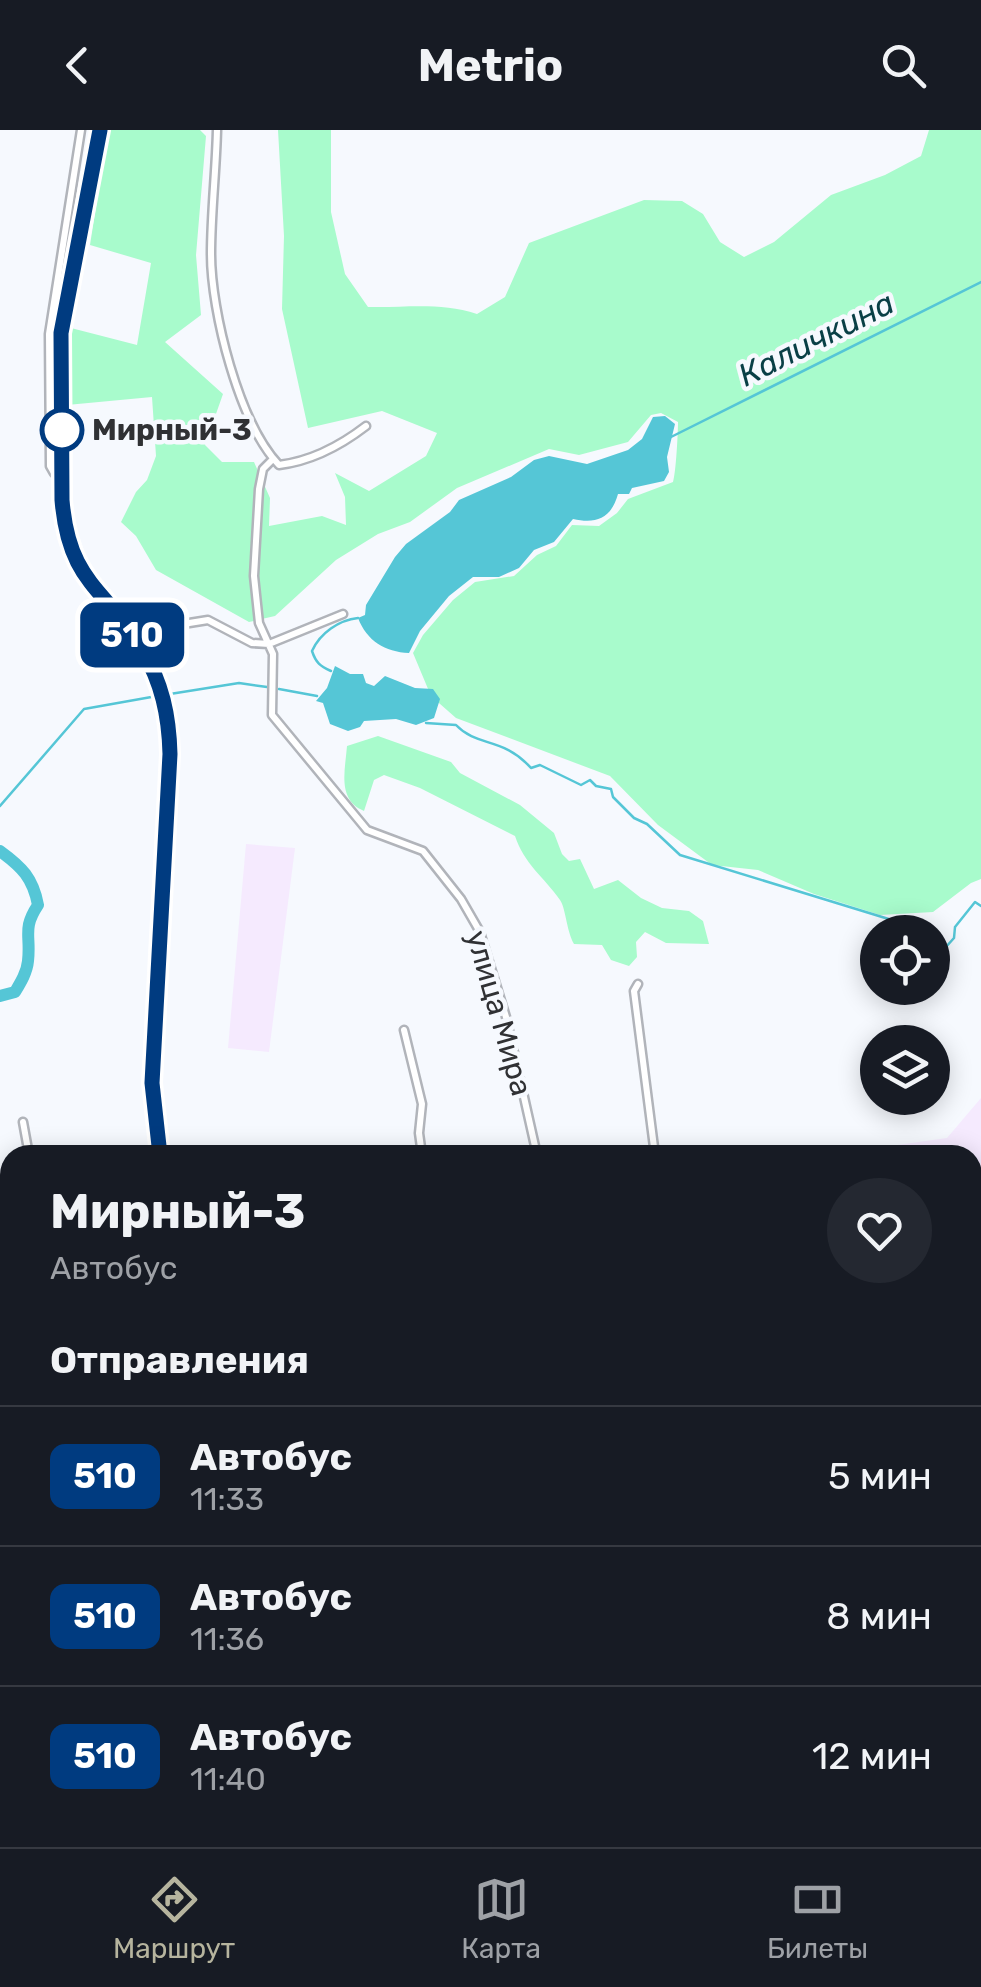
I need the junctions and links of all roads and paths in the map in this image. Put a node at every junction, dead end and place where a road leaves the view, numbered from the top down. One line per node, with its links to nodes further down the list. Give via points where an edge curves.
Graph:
1 (80, 130): 4 (street)
2 (100, 130): 5 (street)
3 (217, 130): 7 (street, via 211,256 216,304 244,413)
4 (55, 284): 5 (street); 8 (street, via 50,466)
5 (69, 286): 8 (street, via 59,372)
6 (366, 426): 7 (street, via 302,462 279,465)
7 (273, 459): 10 (street, улица Мира, via 259,489 254,576)
8 (62, 476): 11 (street, via 65,527 77,565)
9 (344, 614): 10 (street)
10 (269, 644): 11 (street, via 252,643 208,620 184,624); 18 (street, улица Мира, via 272,715 374,835 423,852 444,873 480,932)
11 (141, 647): 16 (street, via 169,719 152,1083)
12 (638, 984): 19 (street)
13 (404, 1030): 17 (street, via 422,1104)
14 (23, 1122): 15 (street)
15 (27, 1145)
16 (159, 1145)
17 (421, 1145)
18 (535, 1145)
19 (654, 1145)

